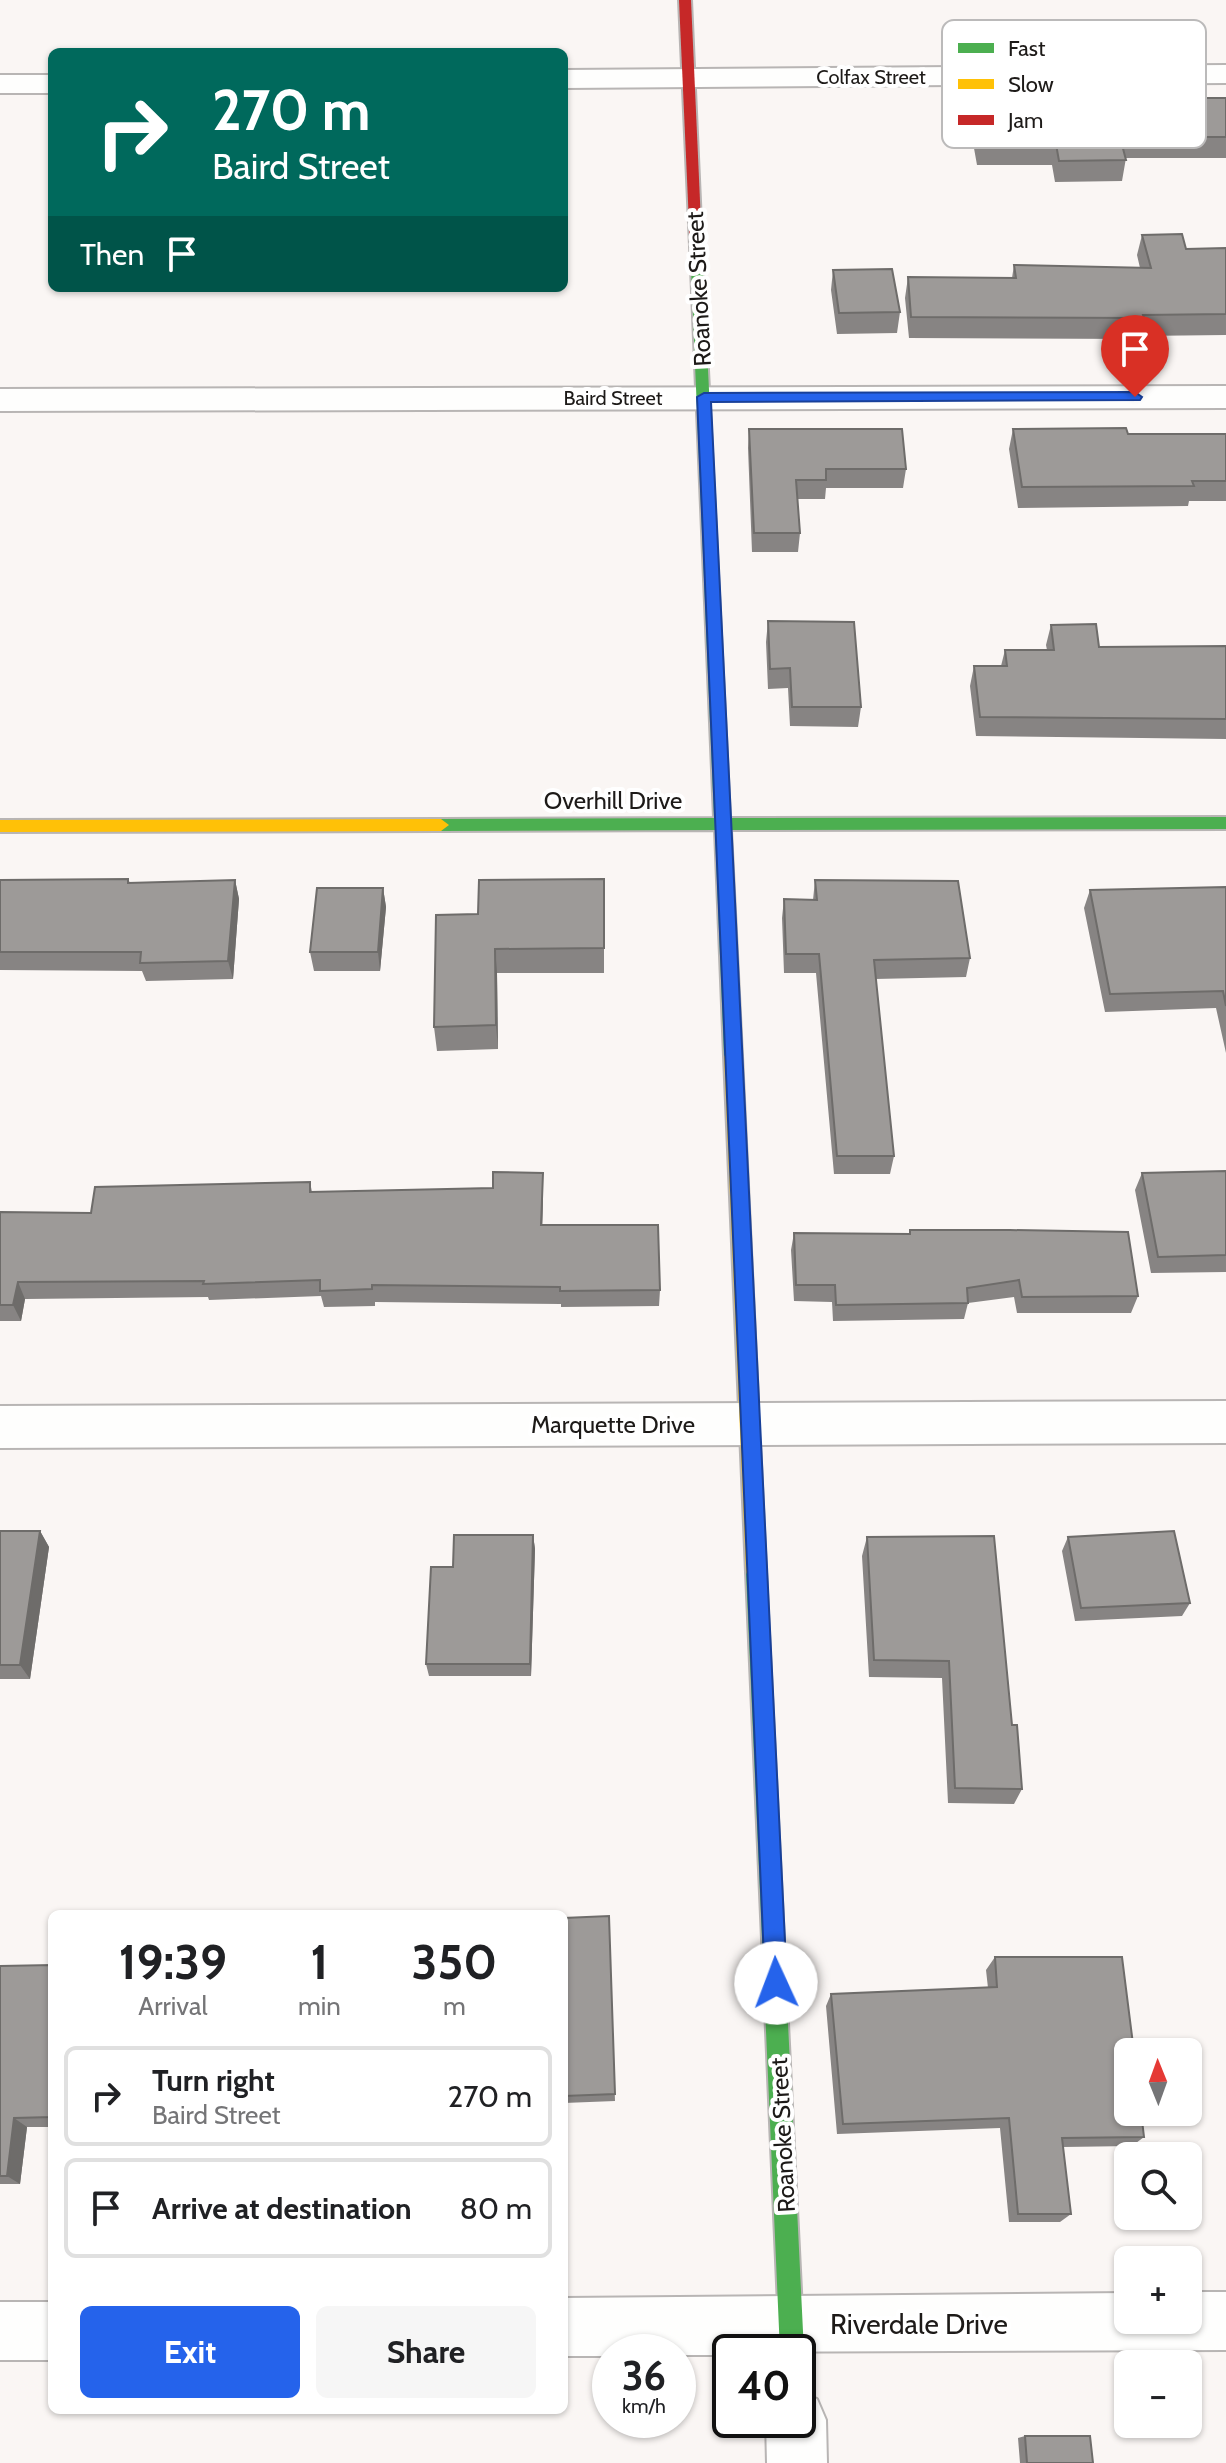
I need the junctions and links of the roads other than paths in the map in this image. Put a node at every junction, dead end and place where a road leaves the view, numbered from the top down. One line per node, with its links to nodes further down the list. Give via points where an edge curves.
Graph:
1 (685, 0): 5 (street, Roanoke Street)
2 (1206, 74): 3 (street, Colfax Street)
3 (1226, 74)
4 (942, 76): 5 (street, Colfax Street)
5 (689, 78): 6 (street, Colfax Street); 9 (street, Roanoke Street)
6 (568, 79)
7 (0, 84): 8 (street)
8 (48, 84)
9 (704, 397): 10 (street, Baird Street); 11 (street, Baird Street); 13 (street, Roanoke Street)
10 (1226, 397)
11 (0, 400)
12 (1226, 823): 13 (street, Overhill Drive)
13 (725, 825): 14 (street, Overhill Drive); 16 (street, Roanoke Street)
14 (0, 826)
15 (1226, 1422): 16 (street, Marquette Drive)
16 (751, 1424): 17 (street, Marquette Drive); 23 (street, Roanoke Street)
17 (0, 1427)
18 (1226, 2321): 24 (street, Riverdale Drive)
19 (568, 2327): 22 (street, Riverdale Drive)
20 (0, 2331): 21 (street)
21 (48, 2331)
22 (712, 2334)
23 (792, 2334)
24 (816, 2337)
25 (796, 2438): 26 (street)
26 (797, 2463)

